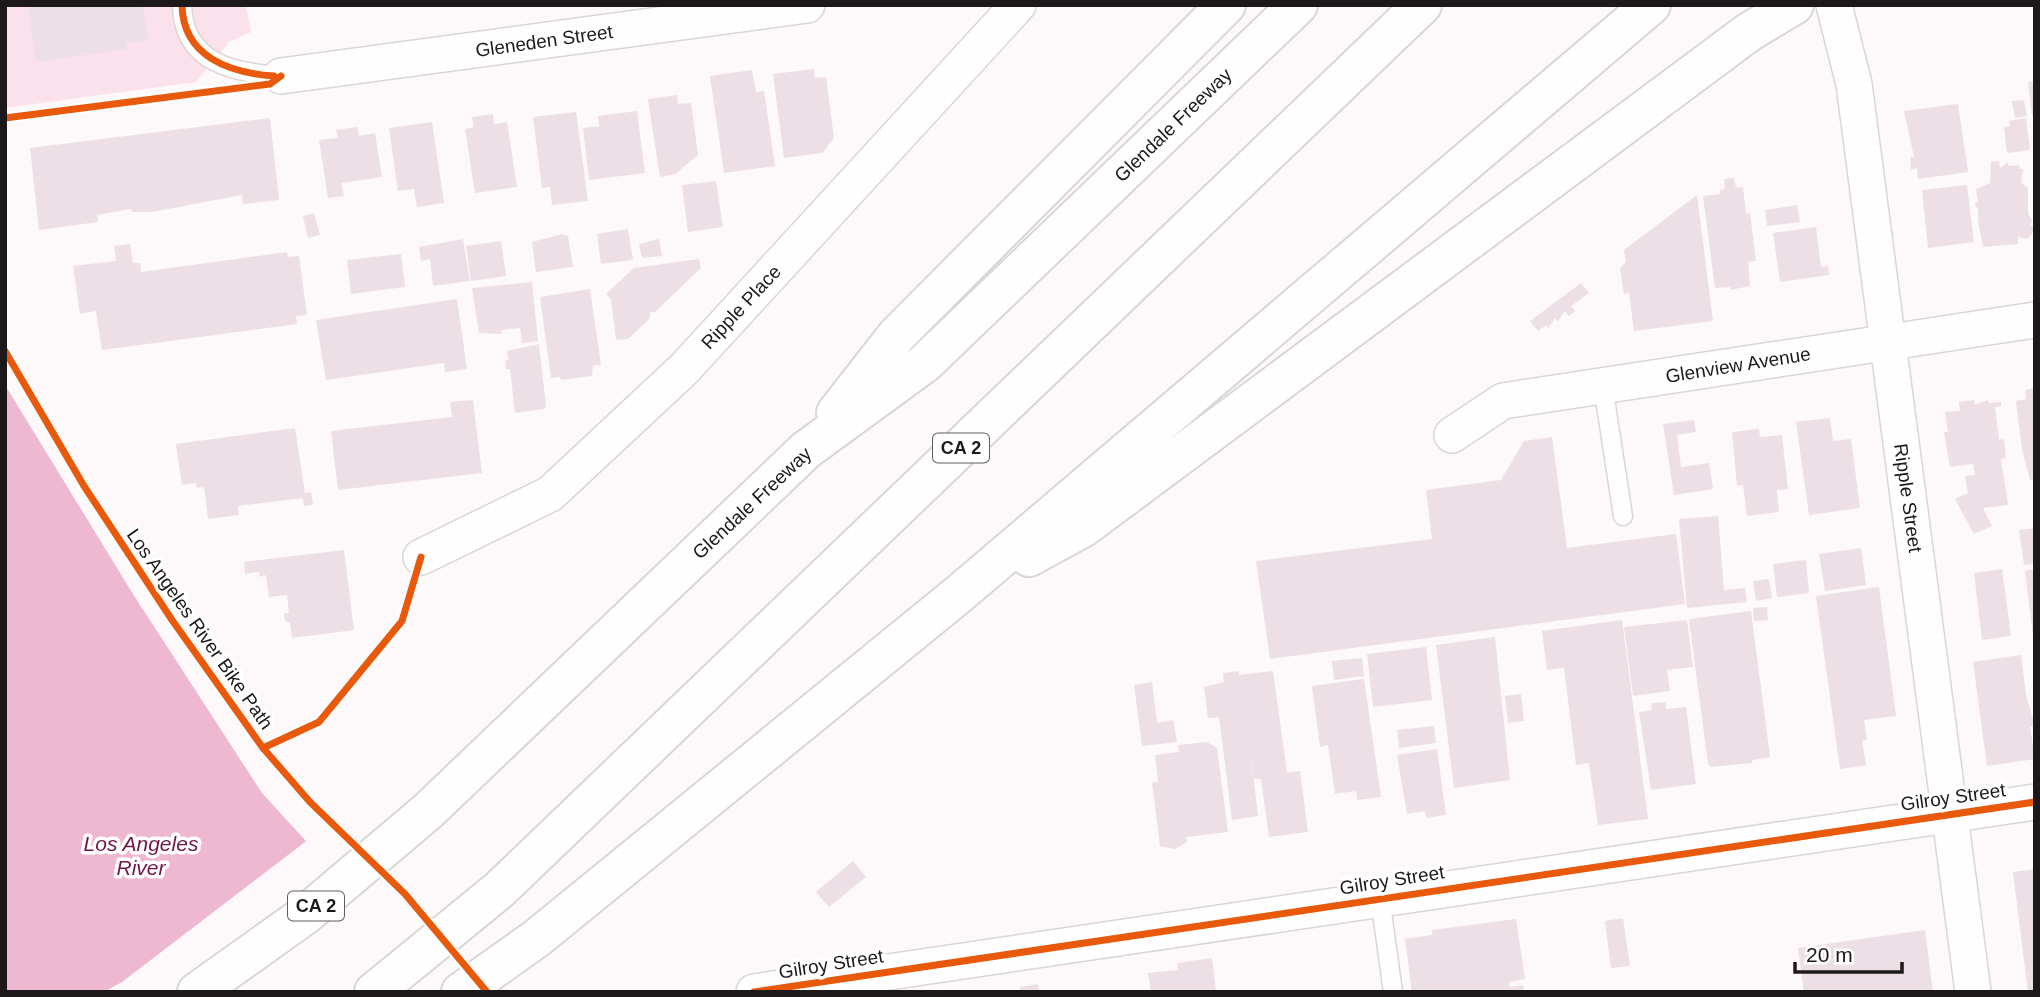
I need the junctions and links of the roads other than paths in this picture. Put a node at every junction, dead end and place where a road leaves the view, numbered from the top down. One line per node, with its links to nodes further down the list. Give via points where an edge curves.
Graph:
1 (182, 5): 10 (lane, via 194,43 213,62 243,74)
2 (807, 5): 10 (street, Gleneden Street)
3 (1018, 5): 17 (street, Ripple Place, via 684,369 550,494)
4 (1226, 5): 15 (highway, via 897,335)
5 (1298, 5): 15 (highway, Glendale Freeway / CA 2, via 925,362)
6 (1422, 5): 24 (highway, CA 2, via 499,890)
7 (1651, 5): 18 (highway)
8 (1834, 5): 12 (street, Ripple Street, via 1854,84)
9 (1791, 7): 18 (highway, via 1749,32 1084,527)
10 (281, 76)
11 (2035, 320): 12 (street, Glenview Avenue)
12 (1887, 342): 13 (street, Glenview Avenue); 20 (street, Ripple Street)
13 (1603, 386): 14 (street, Glenview Avenue, via 1503,401); 16 (lane)
14 (1452, 435)
15 (806, 450): 23 (highway, Glendale Freeway / CA 2, via 428,811 305,915)
16 (1623, 516)
17 (421, 557)
18 (959, 594): 25 (highway, via 537,938)
19 (2035, 802): 20 (street, Gilroy Street)
20 (1950, 813): 21 (street, Gilroy Street); 28 (street, Ripple Street)
21 (1380, 898): 22 (street, Gilroy Street); 27 (lane)
22 (884, 982): 26 (street, Gilroy Street)
23 (197, 992)
24 (374, 992)
25 (461, 992)
26 (754, 992)
27 (1392, 992)
28 (1973, 992)

